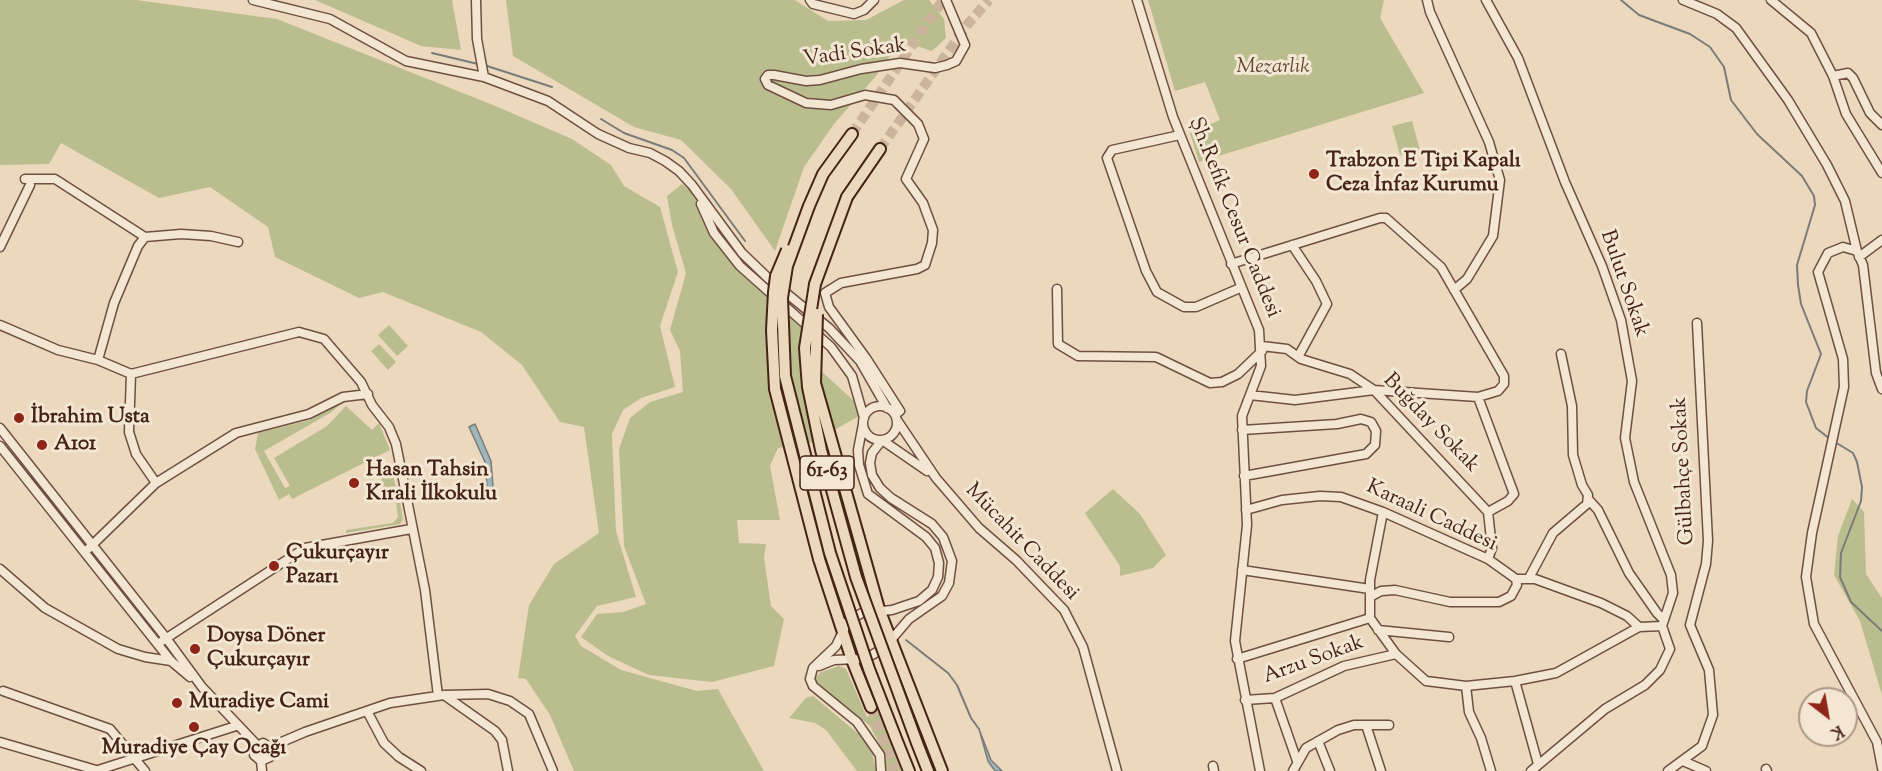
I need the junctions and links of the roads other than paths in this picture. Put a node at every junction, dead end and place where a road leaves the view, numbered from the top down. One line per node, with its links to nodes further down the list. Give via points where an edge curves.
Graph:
1 (253, 0): 11 (street, via 330,19 406,61)
2 (476, 0): 11 (street)
3 (810, 0): 4 (street, Vadi Sokak, via 854,14)
4 (874, 0)
5 (946, 0): 31 (street, Vadi Sokak, via 965,45 956,61 947,65 935,68 900,63 820,81 774,75 765,79 768,86 806,103 831,105 865,95 894,100 918,123 924,139 906,179 923,203 933,230 926,265 848,282)
6 (1137, 0): 15 (street, Şh.Refik Cesur Caddesi)
7 (1427, 0): 30 (street, via 1489,142 1500,180 1493,236 1467,279)
8 (1486, 0): 69 (street, Bulut Sokak, via 1518,58 1621,320 1632,381 1625,438 1634,482 1671,575 1673,593)
9 (1683, 0): 26 (street, via 1717,14 1736,28 1788,100 1845,201)
10 (1771, 0): 12 (street, via 1811,33)
11 (483, 74): 18 (street, via 548,101 612,142 650,153 679,171)
12 (1833, 76): 13 (street, via 1848,74 1853,78 1870,113); 17 (street, via 1846,114)
13 (1882, 125)
14 (852, 134): 19 (main road, 61-63, bridge, via 823,174)
15 (1180, 135): 27 (street, Şh.Refik Cesur Caddesi); 28 (street, via 1112,150 1107,158 1146,271 1157,292 1184,307 1196,307)
16 (880, 149): 22 (main road, 61-63, bridge, via 847,197)
17 (1882, 173)
18 (692, 185): 44 (street, via 742,253 829,328 860,361); 46 (street, via 714,233 740,266 831,347 845,366 852,376)
19 (800, 232): 72 (main road, 61-63, bridge, via 784,254 776,276 772,330 776,389 819,558); 111 (main road, 61-63, bridge, via 787,266 782,298 787,386 844,597)
20 (145, 237): 23 (street, via 181,234); 25 (street, via 55,179 28,182); 37 (street, via 114,303)
21 (1882, 240): 26 (street)
22 (831, 241): 67 (main road, 61-63, bridge, via 819,290 815,383); 112 (main road, 61-63, bridge, via 813,295 805,348 808,387 856,577)
23 (238, 242)
24 (1292, 246): 27 (street); 30 (street, via 1386,218 1441,267); 36 (street, via 1327,304)
25 (0, 247)
26 (1858, 254): 39 (street, via 1863,265 1876,373); 103 (street, via 1843,247 1828,253 1818,272 1843,359 1844,387 1806,577 1814,624 1876,742)
27 (1231, 264): 28 (street, Şh.Refik Cesur Caddesi)
28 (1240, 288): 34 (street, Şh.Refik Cesur Caddesi, via 1259,330)
29 (1057, 289): 34 (street, via 1058,344 1078,356 1156,357 1210,383 1238,374)
30 (1454, 290): 43 (street, via 1504,376 1498,391)
31 (825, 293): 45 (street, Mücahit Caddesi, via 829,307 900,411)
32 (1697, 323): 101 (street, Gülbahçe Sokak, via 1708,541 1690,625 1709,670 1713,715 1702,746)
33 (0, 325): 37 (street, via 58,350)
34 (1262, 349): 36 (street, Buğday Sokak, via 1287,349); 42 (street, Şh.Refik Cesur Caddesi, via 1261,366)
35 (1561, 354): 54 (street, via 1572,406 1573,455)
36 (1298, 357): 40 (street, Buğday Sokak, via 1350,374)
37 (98, 360): 38 (street)
38 (131, 374): 41 (street, via 299,332 324,339); 53 (street, via 129,432 136,454)
39 (1882, 388)
40 (1374, 390): 42 (street, via 1296,400); 43 (street); 57 (street, Buğday Sokak)
41 (368, 394): 53 (street, via 343,397 309,414 236,433); 58 (street, via 396,444)
42 (1250, 395): 48 (street, Şh.Refik Cesur Caddesi, via 1242,416)
43 (1478, 397): 57 (street, via 1514,494)
44 (887, 408): 45 (street); 46 (street, via 871,409)
45 (896, 418): 49 (street, via 892,435); 52 (street, Mücahit Caddesi)
46 (864, 421): 49 (street, via 871,438); 67 (street, via 858,450 868,494 926,537 935,548 939,563 932,590 919,601 892,610)
47 (0, 428): 59 (street)
48 (1242, 430): 51 (street, Şh.Refik Cesur Caddesi); 51 (street, via 1361,419 1371,422 1376,431 1375,445 1366,454)
49 (882, 440): 52 (street); 75 (street, via 870,463 876,482 891,498 932,524 944,537 952,561 950,583 942,596 909,619)
50 (0, 446): 60 (street)
51 (1244, 477): 55 (street, Şh.Refik Cesur Caddesi)
52 (936, 478): 114 (street, Mücahit Caddesi, via 979,528 1064,610 1083,646)
53 (156, 483): 59 (street)
54 (1588, 499): 64 (street, via 1553,533); 69 (street, via 1598,510 1629,573)
55 (1246, 510): 56 (street, Karaali Caddesi, via 1282,500 1320,496 1341,497); 63 (street, Şh.Refik Cesur Caddesi)
56 (1383, 512): 61 (street, Karaali Caddesi); 66 (street)
57 (1488, 512): 61 (street, via 1492,548)
58 (411, 529): 74 (street, via 305,548); 86 (street)
59 (93, 545): 60 (street); 74 (street)
60 (85, 552): 76 (street)
61 (1488, 559): 65 (street, Karaali Caddesi)
62 (0, 569): 80 (street, via 45,608 118,649)
63 (1242, 570): 66 (street); 78 (street, Şh.Refik Cesur Caddesi, via 1235,641)
64 (1529, 578): 65 (street); 70 (street, via 1601,603)
65 (1516, 579): 66 (street, via 1511,596 1499,602 1450,602 1395,590)
66 (1370, 593): 68 (street)
67 (879, 609): 72 (street, via 848,621); 75 (main road, 61-63)
68 (1371, 618): 71 (street); 78 (street)
69 (1663, 623): 70 (street); 102 (street, via 1670,649 1660,670)
70 (1640, 627): 82 (street, via 1556,673)
71 (1378, 630): 73 (street); 77 (street)
72 (843, 633): 79 (main road, 61-63); 81 (street, via 836,646)
73 (1449, 637)
74 (166, 638): 76 (street); 84 (street)
75 (890, 640): 79 (street, via 873,655); 113 (main road, 61-63)
76 (158, 644): 80 (street)
77 (1396, 654): 83 (street, via 1426,681); 87 (street, Arzu Sokak, via 1344,666)
78 (1237, 659): 88 (street, Şh.Refik Cesur Caddesi)
79 (852, 660): 81 (street, via 834,660); 89 (main road, 61-63)
80 (171, 661): 84 (street)
81 (813, 668): 110 (street, via 813,686 857,722 880,755)
82 (1515, 681): 83 (street); 102 (street)
83 (1466, 686): 119 (street, via 1469,712)
84 (202, 687): 93 (street)
85 (3, 691): 98 (street, via 110,729)
86 (441, 696): 90 (street, via 390,703); 108 (street, via 495,731 502,740); 109 (street, via 488,693 522,708 534,724)
87 (1275, 698): 88 (street, Arzu Sokak); 100 (street)
88 (1245, 700): 115 (street, Şh.Refik Cesur Caddesi)
89 (871, 707)
90 (367, 711): 97 (street); 107 (street, via 384,743)
91 (1389, 724): 92 (street)
92 (1366, 725): 94 (street, via 1338,730); 118 (street)
93 (236, 726): 96 (street); 98 (street)
94 (1318, 741): 100 (street, via 1306,748); 117 (street)
95 (0, 742): 104 (street)
96 (257, 745): 97 (street); 99 (street, via 254,755)
97 (270, 747): 99 (street, via 270,757)
98 (134, 757): 104 (street); 105 (street)
99 (261, 760): 106 (street)
100 (1297, 761): 116 (street)
101 (1683, 761): 121 (street, Gülbahçe Sokak); 122 (street)
102 (1538, 765): 120 (street)
103 (1882, 768)
104 (95, 770)
105 (145, 771)
106 (262, 771)
107 (421, 771)
108 (508, 771)
109 (553, 771)
110 (881, 771)
111 (909, 771)
112 (928, 771)
113 (942, 771)
114 (1117, 771)
115 (1260, 771)
116 (1293, 771)
117 (1330, 771)
118 (1381, 771)
119 (1491, 771)
120 (1531, 771)
121 (1668, 771)
122 (1706, 771)

